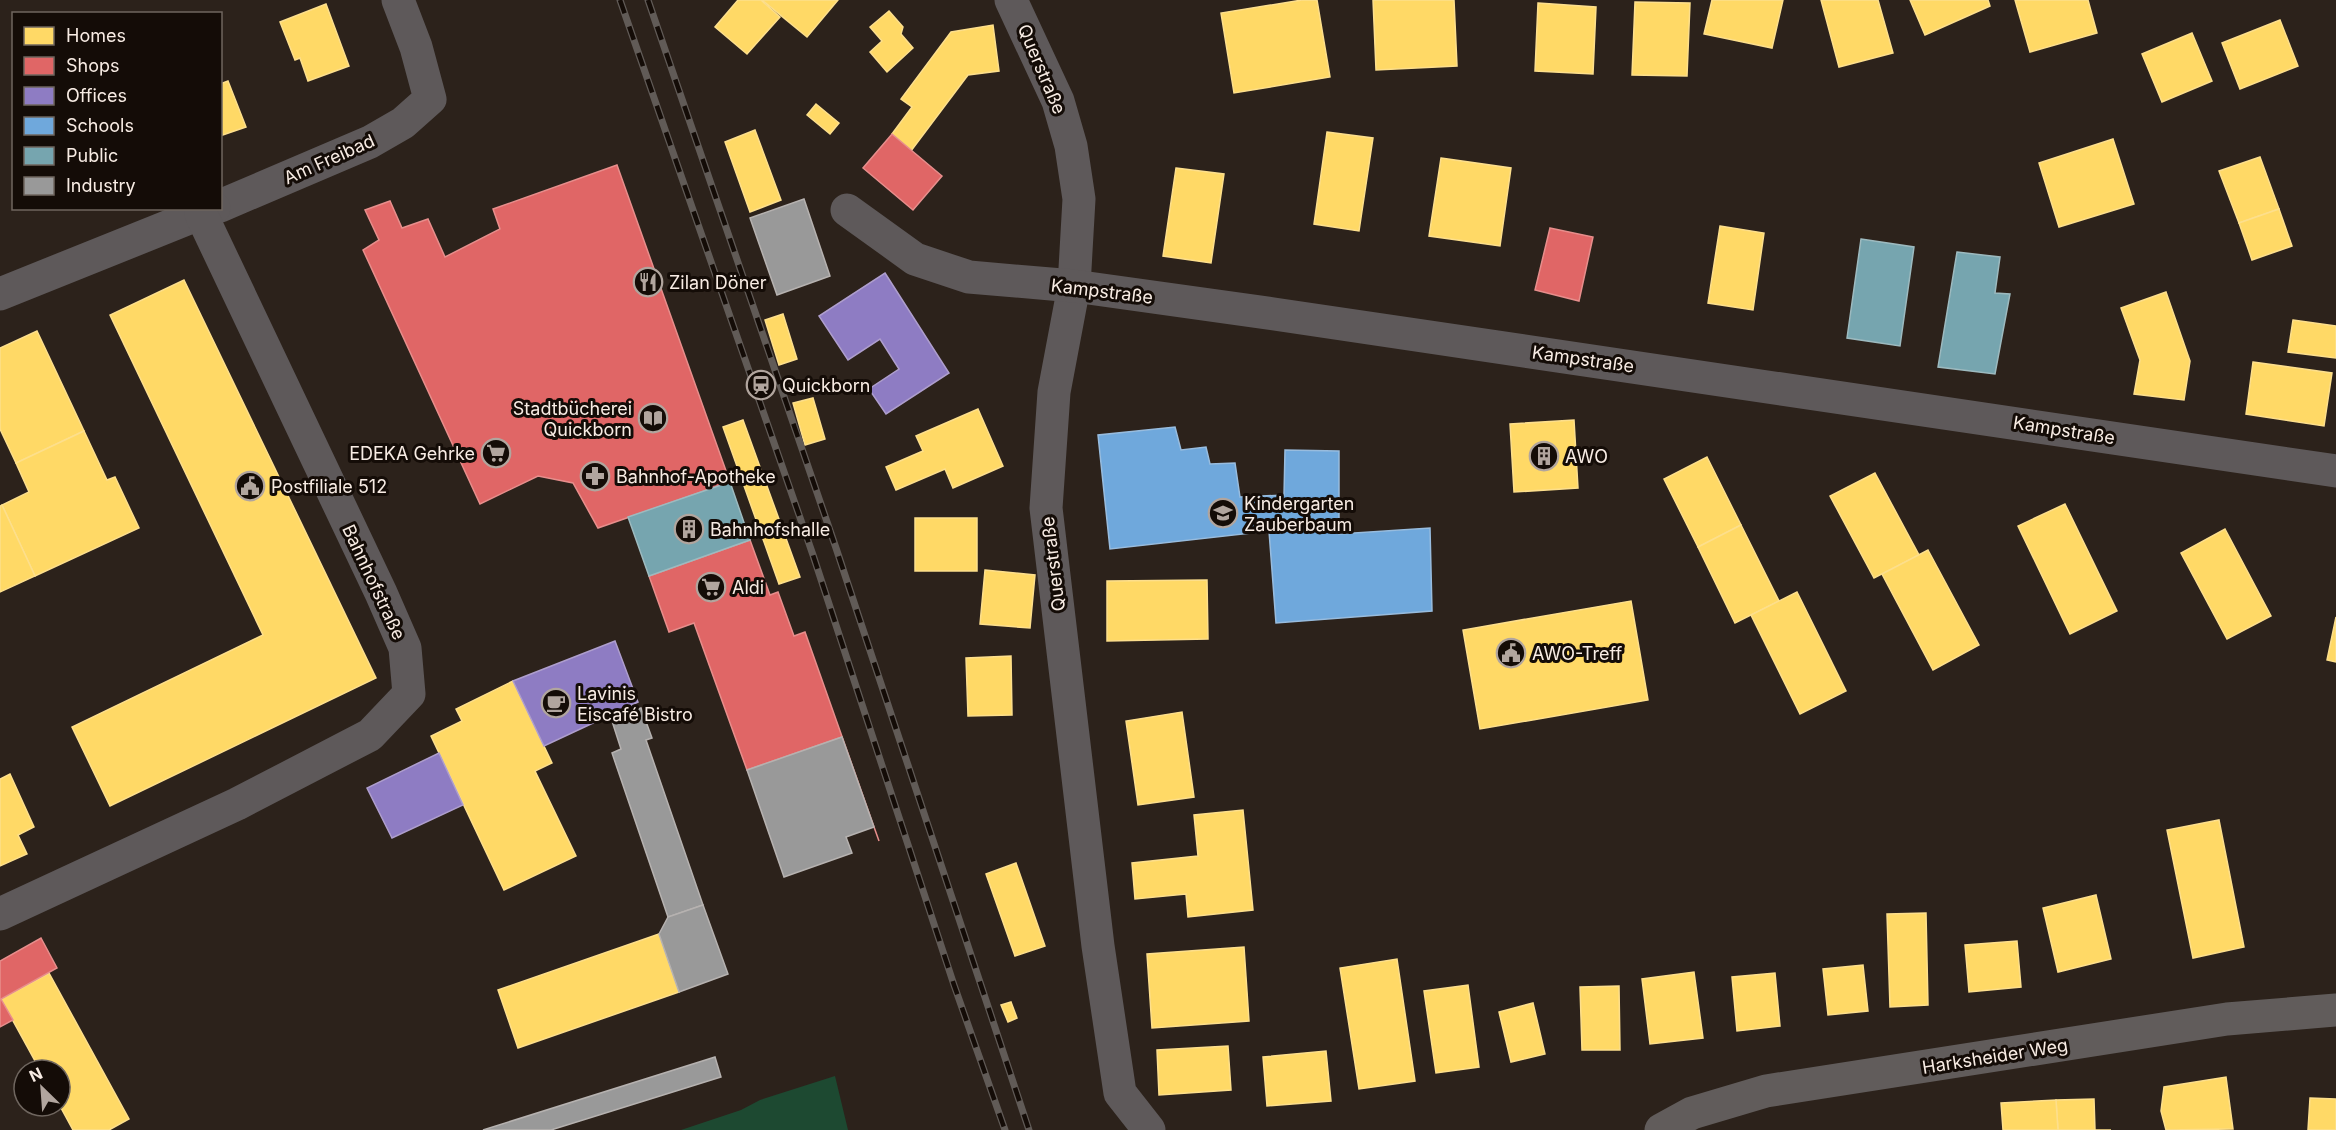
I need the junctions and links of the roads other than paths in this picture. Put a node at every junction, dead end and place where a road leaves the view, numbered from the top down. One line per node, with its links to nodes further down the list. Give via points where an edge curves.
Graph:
1 (398, 0): 3 (street, Am Freibad, via 430,99 404,123 370,142)
2 (1011, 0): 6 (street, Querstraße, via 1058,101 1071,146 1079,200)
3 (222, 206)
4 (212, 210): 7 (street, Am Freibad); 9 (street, Bahnhofstraße, via 405,648 409,694 370,735 237,804)
5 (847, 210): 6 (street, Kampstraße, via 915,259 969,277)
6 (1074, 286): 8 (street, Kampstraße, via 1779,386); 11 (street, Querstraße, via 1054,392 1046,508 1098,946 1120,1093)
7 (0, 294)
8 (2336, 471)
9 (0, 914)
10 (2336, 1010): 12 (main road, Harksheider Weg, via 2227,1018 1766,1091 1692,1113)
11 (1149, 1130)
12 (1661, 1130)

